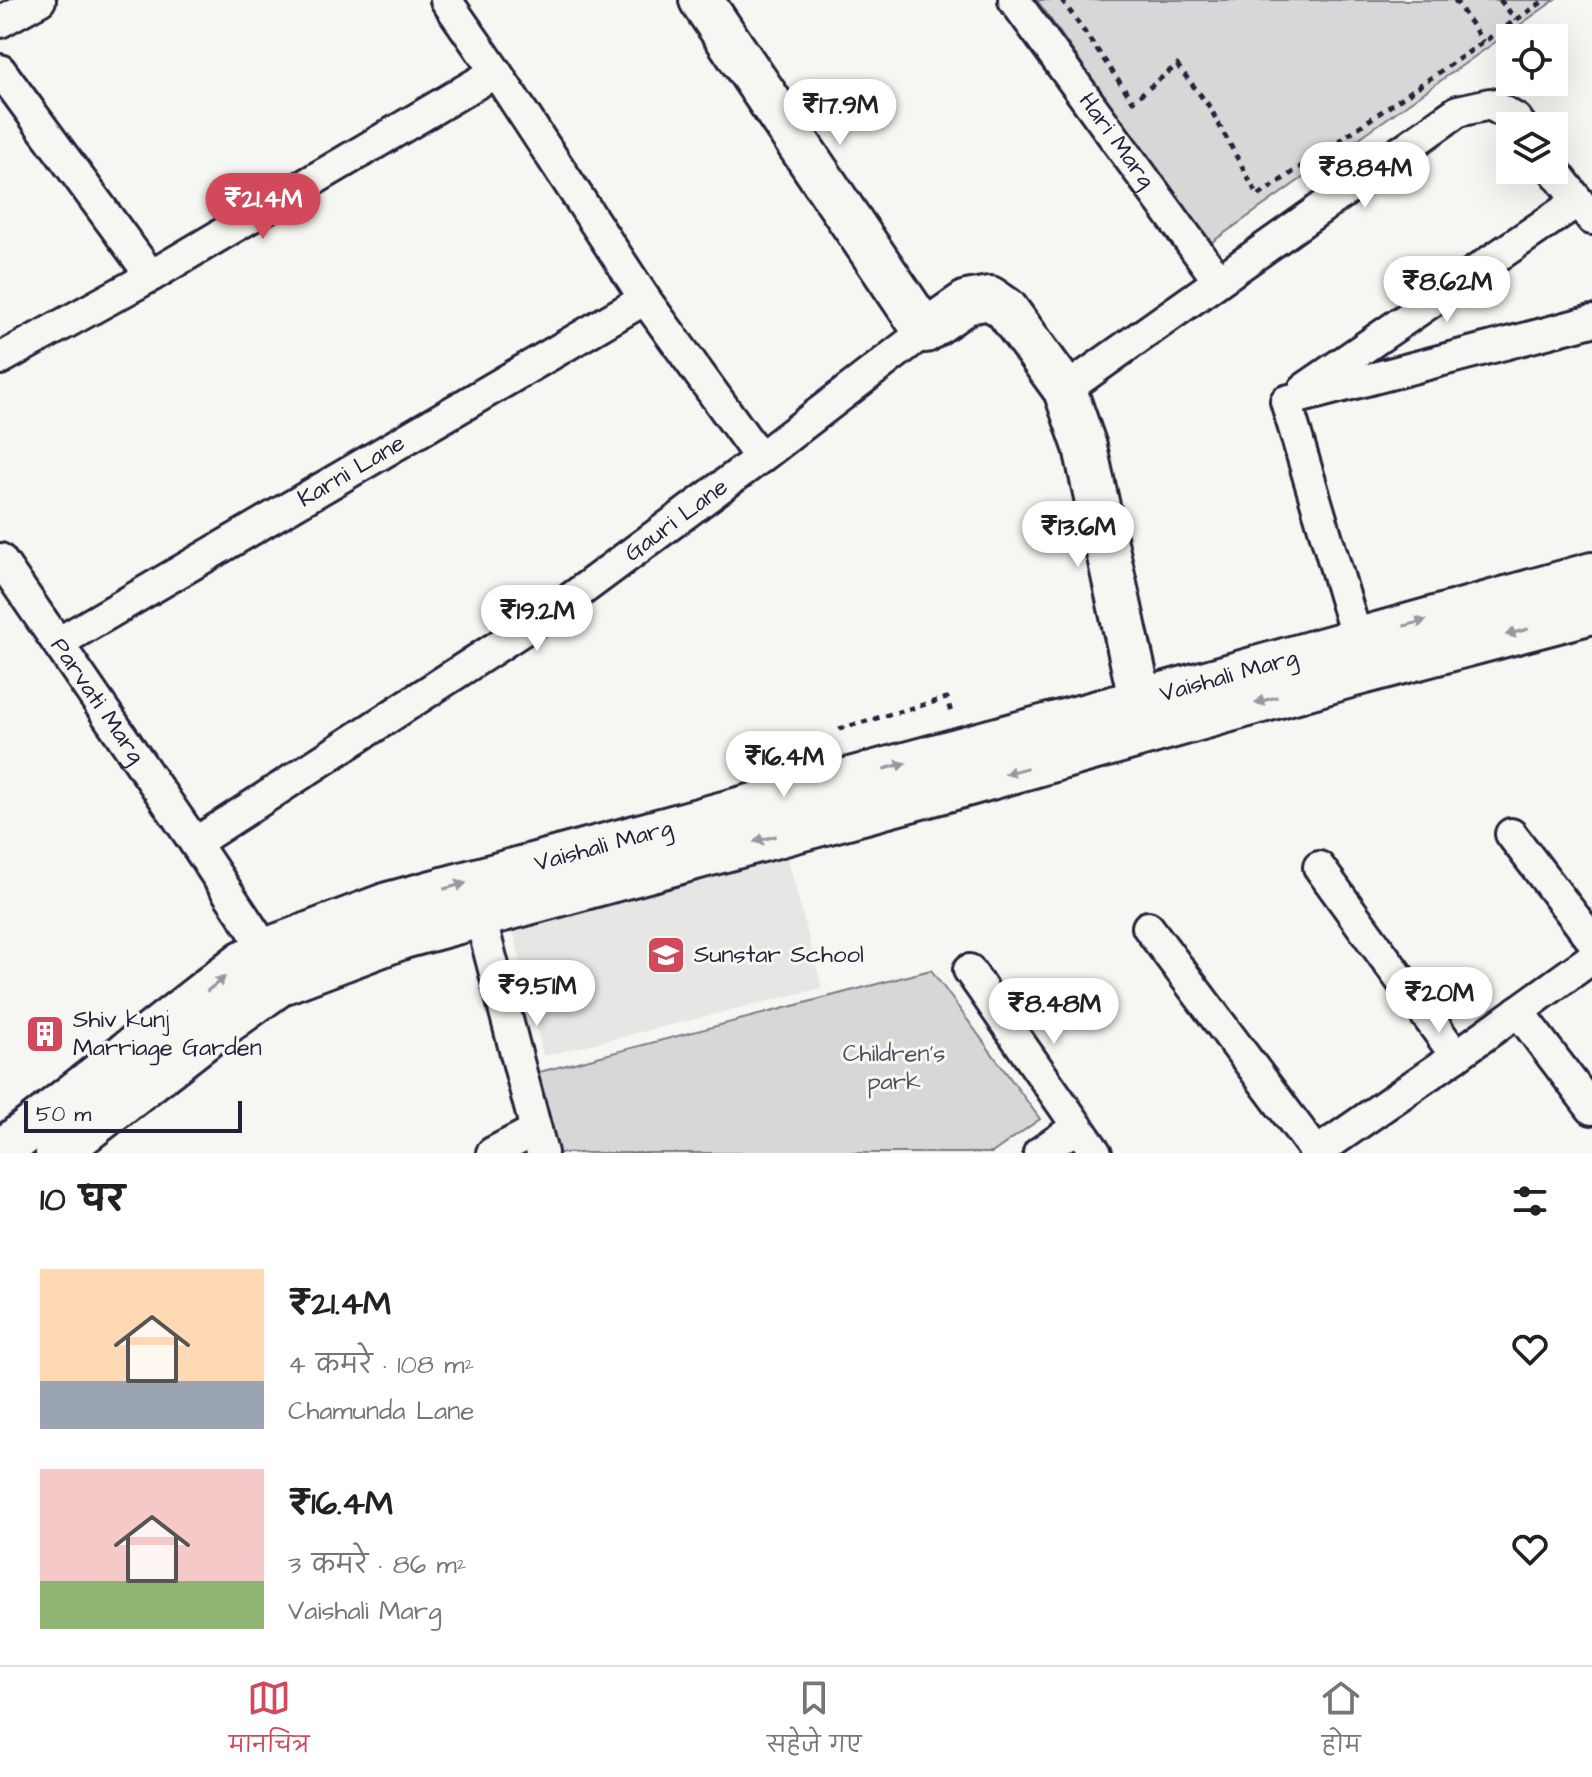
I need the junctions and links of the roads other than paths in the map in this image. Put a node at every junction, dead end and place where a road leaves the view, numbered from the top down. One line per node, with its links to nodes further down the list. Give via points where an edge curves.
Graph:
1 (40, 0): 5 (street)
2 (446, 0): 7 (street)
3 (701, 0): 15 (street)
4 (1014, 0): 12 (street, Hari Marg)
5 (0, 22)
6 (0, 70): 11 (street)
7 (496, 72): 11 (street); 13 (street)
8 (1504, 112): 12 (street, via 1490,104 1458,111)
9 (1565, 184): 10 (street)
10 (1585, 210): 18 (street)
11 (151, 276): 16 (street)
12 (1218, 280): 17 (street)
13 (645, 299): 19 (street); 24 (street, Karni Lane)
14 (1592, 321): 18 (street)
15 (925, 331): 17 (street, Gauri Lane, via 967,302 990,298 1006,309); 19 (street, Gauri Lane)
16 (0, 359)
17 (1065, 390): 25 (street, via 1085,447)
18 (1286, 401): 23 (street)
19 (760, 458): 28 (street, Gauri Lane, via 566,602)
20 (0, 559): 24 (street, Parvati Marg)
21 (1592, 574): 23 (street, Vaishali Marg, one-way to 21)
22 (1592, 612): 25 (street, Vaishali Marg, one-way to 25, via 1365,672)
23 (1357, 639): 25 (street, Vaishali Marg)
24 (58, 643): 28 (street, Parvati Marg)
25 (1144, 717): 26 (street, Vaishali Marg)
26 (965, 766): 30 (street, Vaishali Marg, one-way to 30); 34 (street, Vaishali Marg, one-way to 26, via 388,904)
27 (1511, 834): 32 (street)
28 (195, 843): 34 (street)
29 (1319, 867): 37 (street)
30 (480, 916): 34 (street, Vaishali Marg); 40 (street)
31 (1148, 927): 46 (street)
32 (1592, 940)
33 (1592, 958): 36 (street)
34 (274, 966): 41 (street, Vaishali Marg, one-way to 34, via 243,962); 42 (street, Vaishali Marg, via 206,1037)
35 (969, 970): 39 (street)
36 (1518, 1011): 37 (street); 38 (street)
37 (1456, 1056): 46 (street)
38 (1592, 1109)
39 (1077, 1127): 44 (street); 45 (street)
40 (539, 1141): 43 (street)
41 (0, 1152)
42 (57, 1153)
43 (492, 1153)
44 (1039, 1153)
45 (1096, 1153)
46 (1316, 1153)

